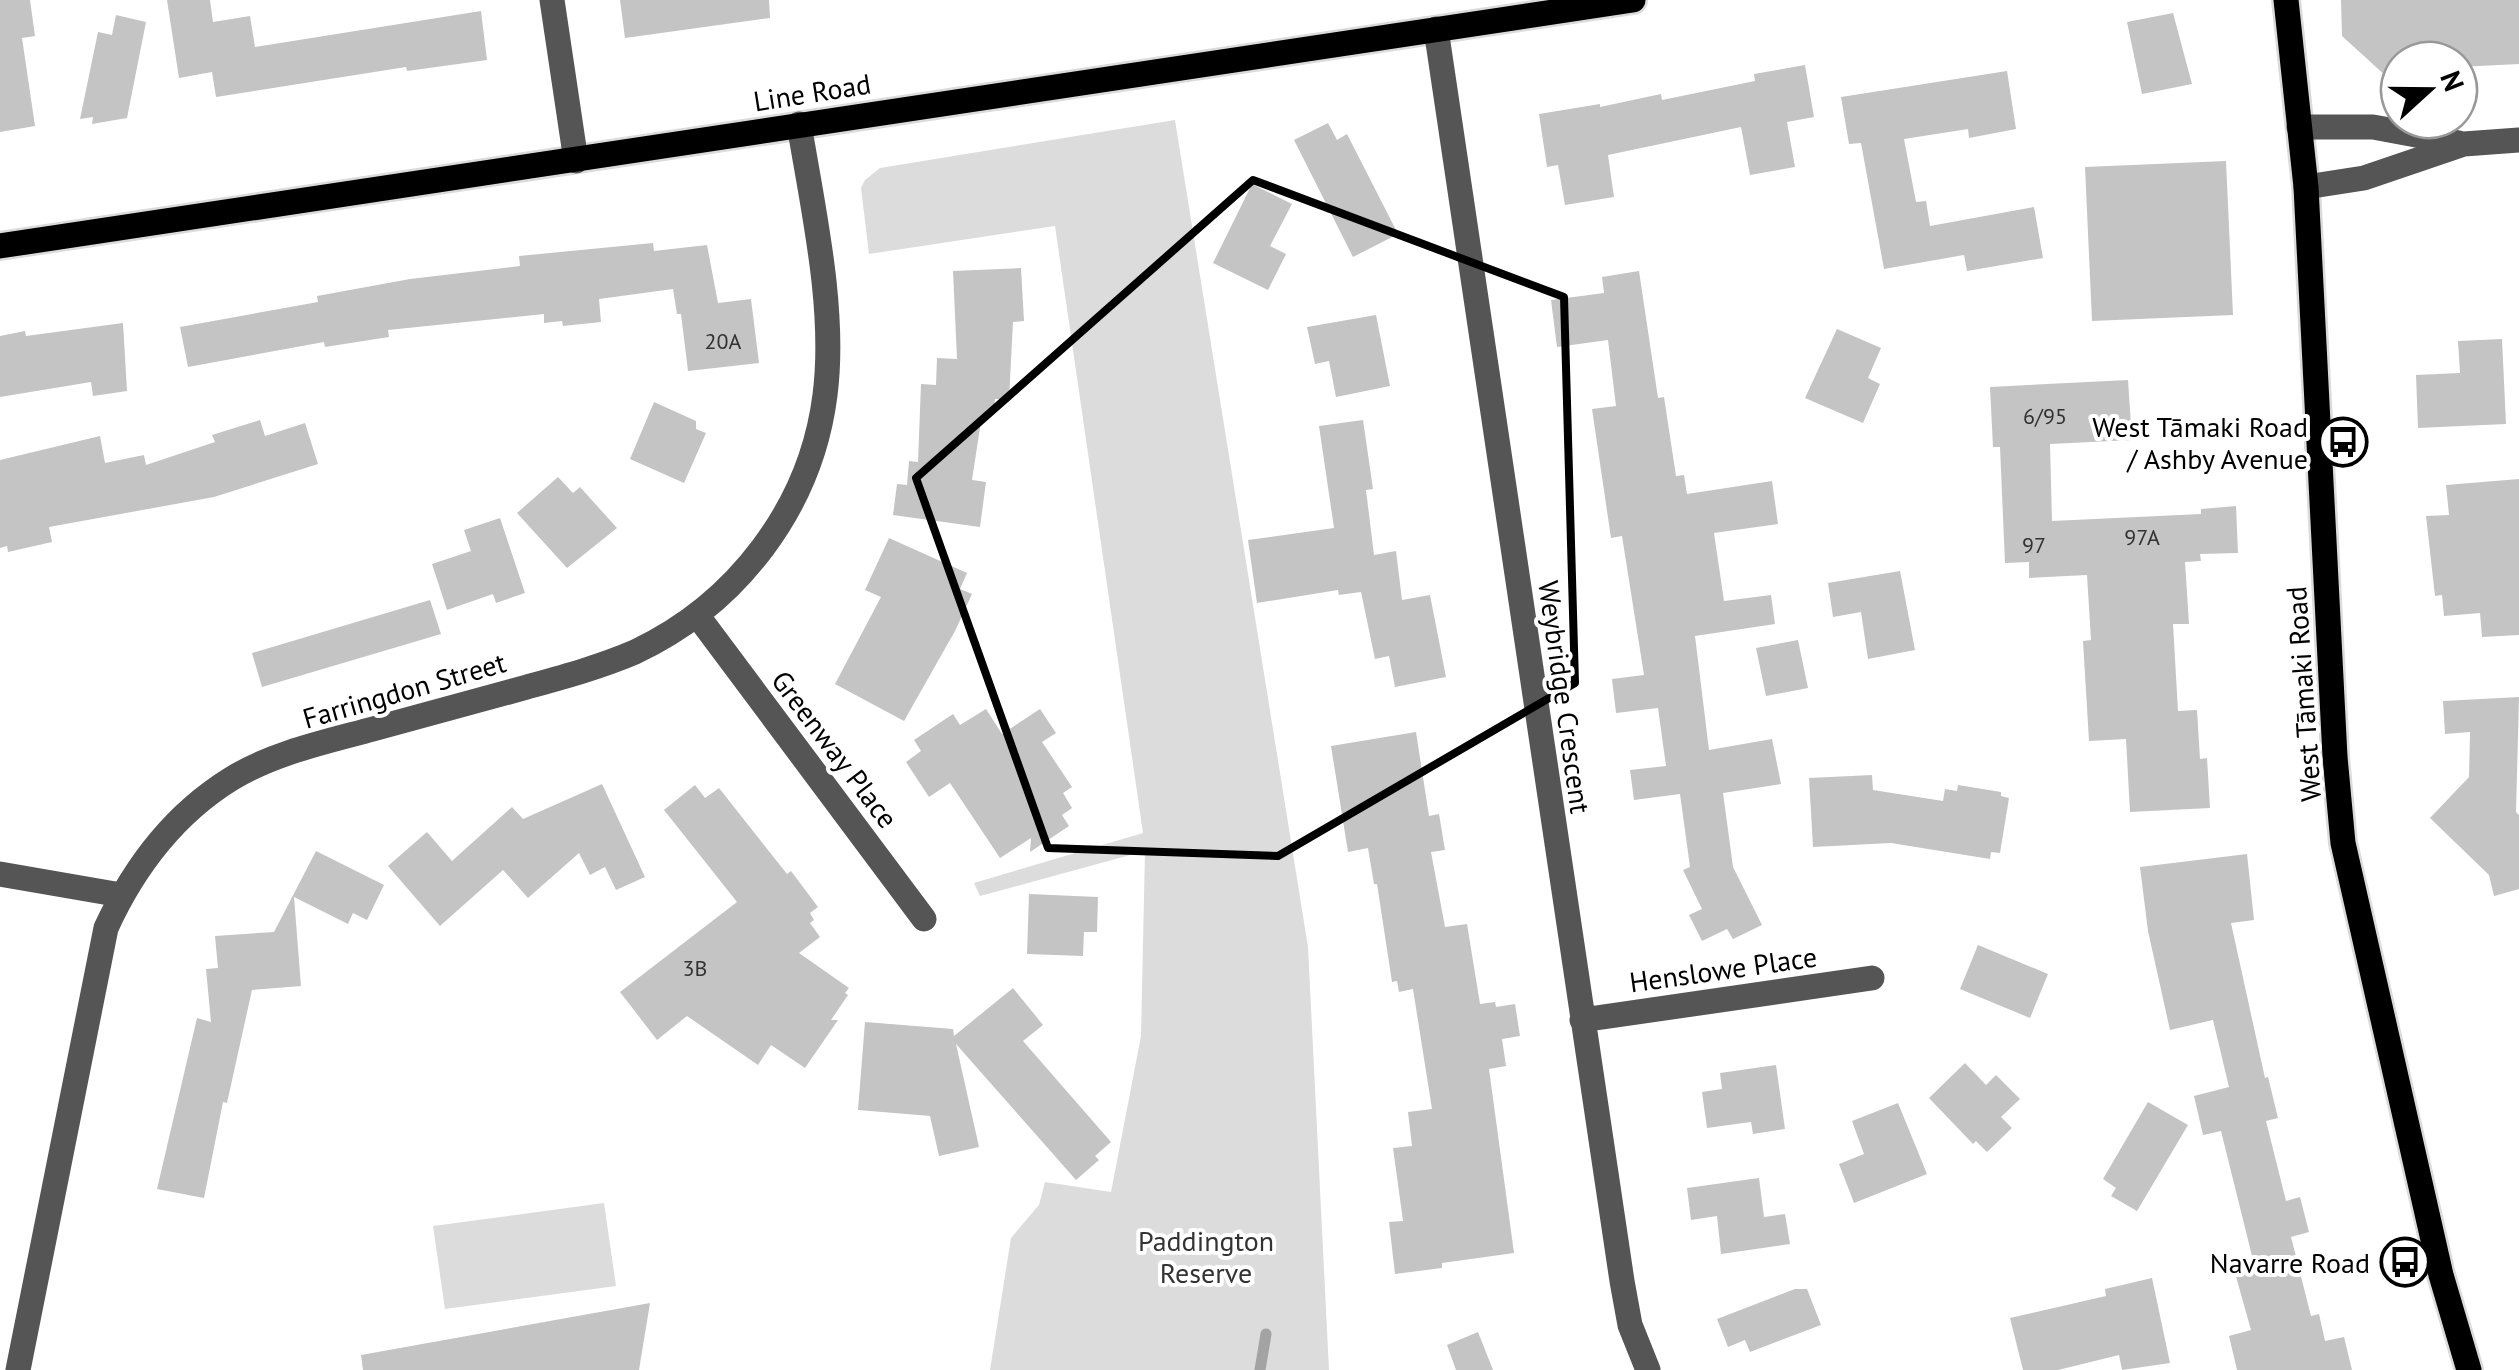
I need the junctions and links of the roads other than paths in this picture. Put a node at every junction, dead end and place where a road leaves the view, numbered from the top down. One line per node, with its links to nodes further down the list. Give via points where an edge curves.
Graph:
1 (552, 0): 9 (street)
2 (1633, 0): 4 (main road, Line Road)
3 (2286, 0): 6 (main road, West Tāmaki Road)
4 (1436, 29): 5 (main road, Line Road); 17 (street, Weybridge Crescent)
5 (798, 124): 9 (main road, Line Road); 12 (street, Farringdon Street, via 828,347 819,431 780,525)
6 (2299, 127): 8 (street, via 2373,127); 10 (main road, West Tāmaki Road)
7 (2519, 140): 8 (street)
8 (2464, 144): 10 (street, via 2364,178)
9 (576, 160): 11 (main road, Line Road)
10 (2306, 187): 20 (main road, West Tāmaki Road, via 2343,844 2441,1275)
11 (0, 246)
12 (698, 615): 14 (street, Farringdon Street, via 652,644 597,666 316,744 242,773 173,826); 15 (street, Greenway Place)
13 (0, 874): 14 (street)
14 (121, 895): 18 (street, Farringdon Street, via 98,960)
15 (924, 919)
16 (1872, 978): 17 (street, Henslowe Place)
17 (1582, 1020): 19 (street, Weybridge Crescent, via 1630,1325)
18 (18, 1370)
19 (1648, 1370)
20 (2469, 1370)

